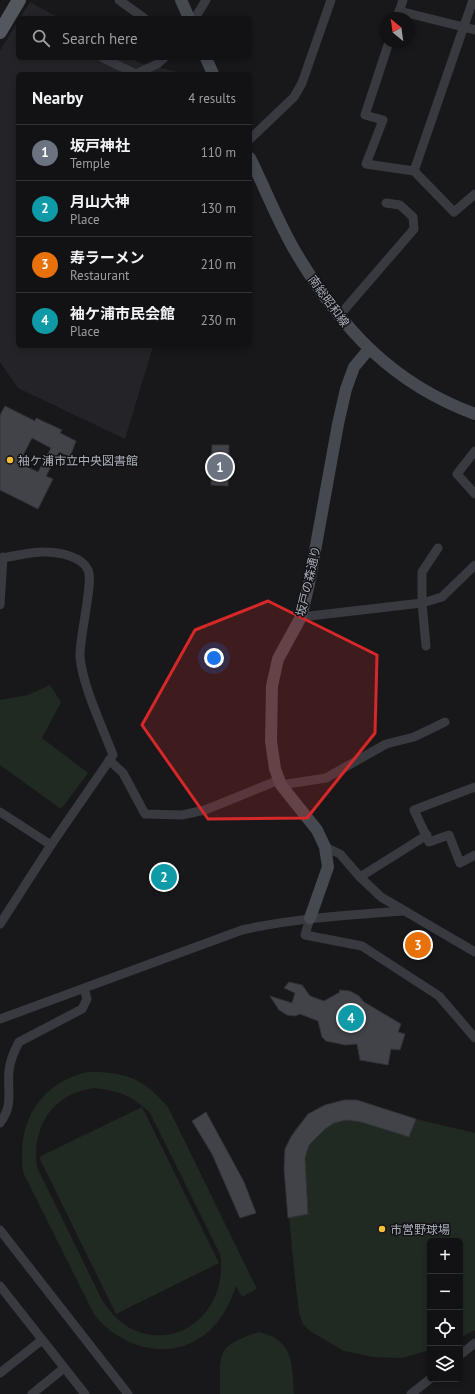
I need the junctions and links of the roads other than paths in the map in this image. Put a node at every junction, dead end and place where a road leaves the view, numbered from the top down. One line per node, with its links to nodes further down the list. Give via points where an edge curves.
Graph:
1 (19, 0): 15 (main road)
2 (119, 0): 9 (street)
3 (181, 0): 10 (street)
4 (206, 0): 11 (street)
5 (331, 0): 23 (street, via 302,84 294,97)
6 (403, 0): 8 (street)
7 (473, 0): 13 (street)
8 (399, 12)
9 (141, 16)
10 (188, 16)
11 (196, 16)
12 (415, 18): 13 (street)
13 (464, 26): 14 (street); 25 (street)
14 (475, 30)
15 (0, 32)
16 (387, 48): 25 (street, via 365,115 383,120 366,164)
17 (107, 60): 20 (street)
18 (162, 60): 21 (street)
19 (207, 60): 22 (street)
20 (132, 72)
21 (140, 72)
22 (212, 72)
23 (252, 138)
24 (252, 162): 28 (street, 南総昭和線, via 297,255)
25 (414, 170): 26 (street, via 454,212)
26 (475, 194)
27 (386, 203): 28 (street, via 400,205 413,217 414,229)
28 (338, 317): 29 (street, 南総昭和線)
29 (369, 349): 30 (street, 南総昭和線, via 429,394); 38 (street, 坂戸の森通り, via 354,367 346,388)
30 (475, 414)
31 (475, 451): 32 (street, via 457,474)
32 (475, 494)
33 (438, 548): 36 (street, via 422,572)
34 (2, 557): 37 (street); 41 (street, via 46,552 75,557 88,569 90,580 80,642 80,658 89,694 112,755)
35 (475, 565): 36 (street, via 442,597)
36 (422, 603): 38 (street); 39 (street)
37 (0, 605)
38 (301, 617): 42 (street, 坂戸の森通り, via 278,659 272,686 271,741 275,770)
39 (426, 646)
40 (445, 722): 42 (street, via 414,737 386,744 326,778)
41 (109, 760): 42 (street, via 123,773 145,814 182,815 205,810); 46 (street)
42 (280, 782): 47 (street, 坂戸の森通り, via 317,830)
43 (475, 787): 45 (street, via 414,810)
44 (0, 812): 46 (street)
45 (428, 835): 48 (street, via 429,842 449,836 460,863); 49 (street)
46 (51, 845): 52 (street)
47 (325, 847): 49 (street, via 340,854); 51 (street, 坂戸の森通り, via 328,867)
48 (475, 855)
49 (360, 877): 50 (street, via 381,897)
50 (403, 911): 51 (street); 53 (street)
51 (310, 918): 54 (street, via 242,930); 56 (street, via 306,935 362,946 440,996)
52 (0, 924)
53 (475, 952)
54 (84, 988): 55 (street); 57 (street, via 87,999 82,1009 20,1042 14,1051 9,1070 9,1110)
55 (0, 1019)
56 (475, 1038)
57 (0, 1123)
58 (0, 1230): 68 (street)
59 (1, 1290): 60 (street)
60 (42, 1340): 63 (street); 64 (street)
61 (475, 1343): 62 (street)
62 (463, 1353)
63 (64, 1368): 66 (street); 67 (street)
64 (0, 1373)
65 (427, 1381): 69 (street)
66 (32, 1394)
67 (85, 1394)
68 (128, 1394)
69 (411, 1394)

